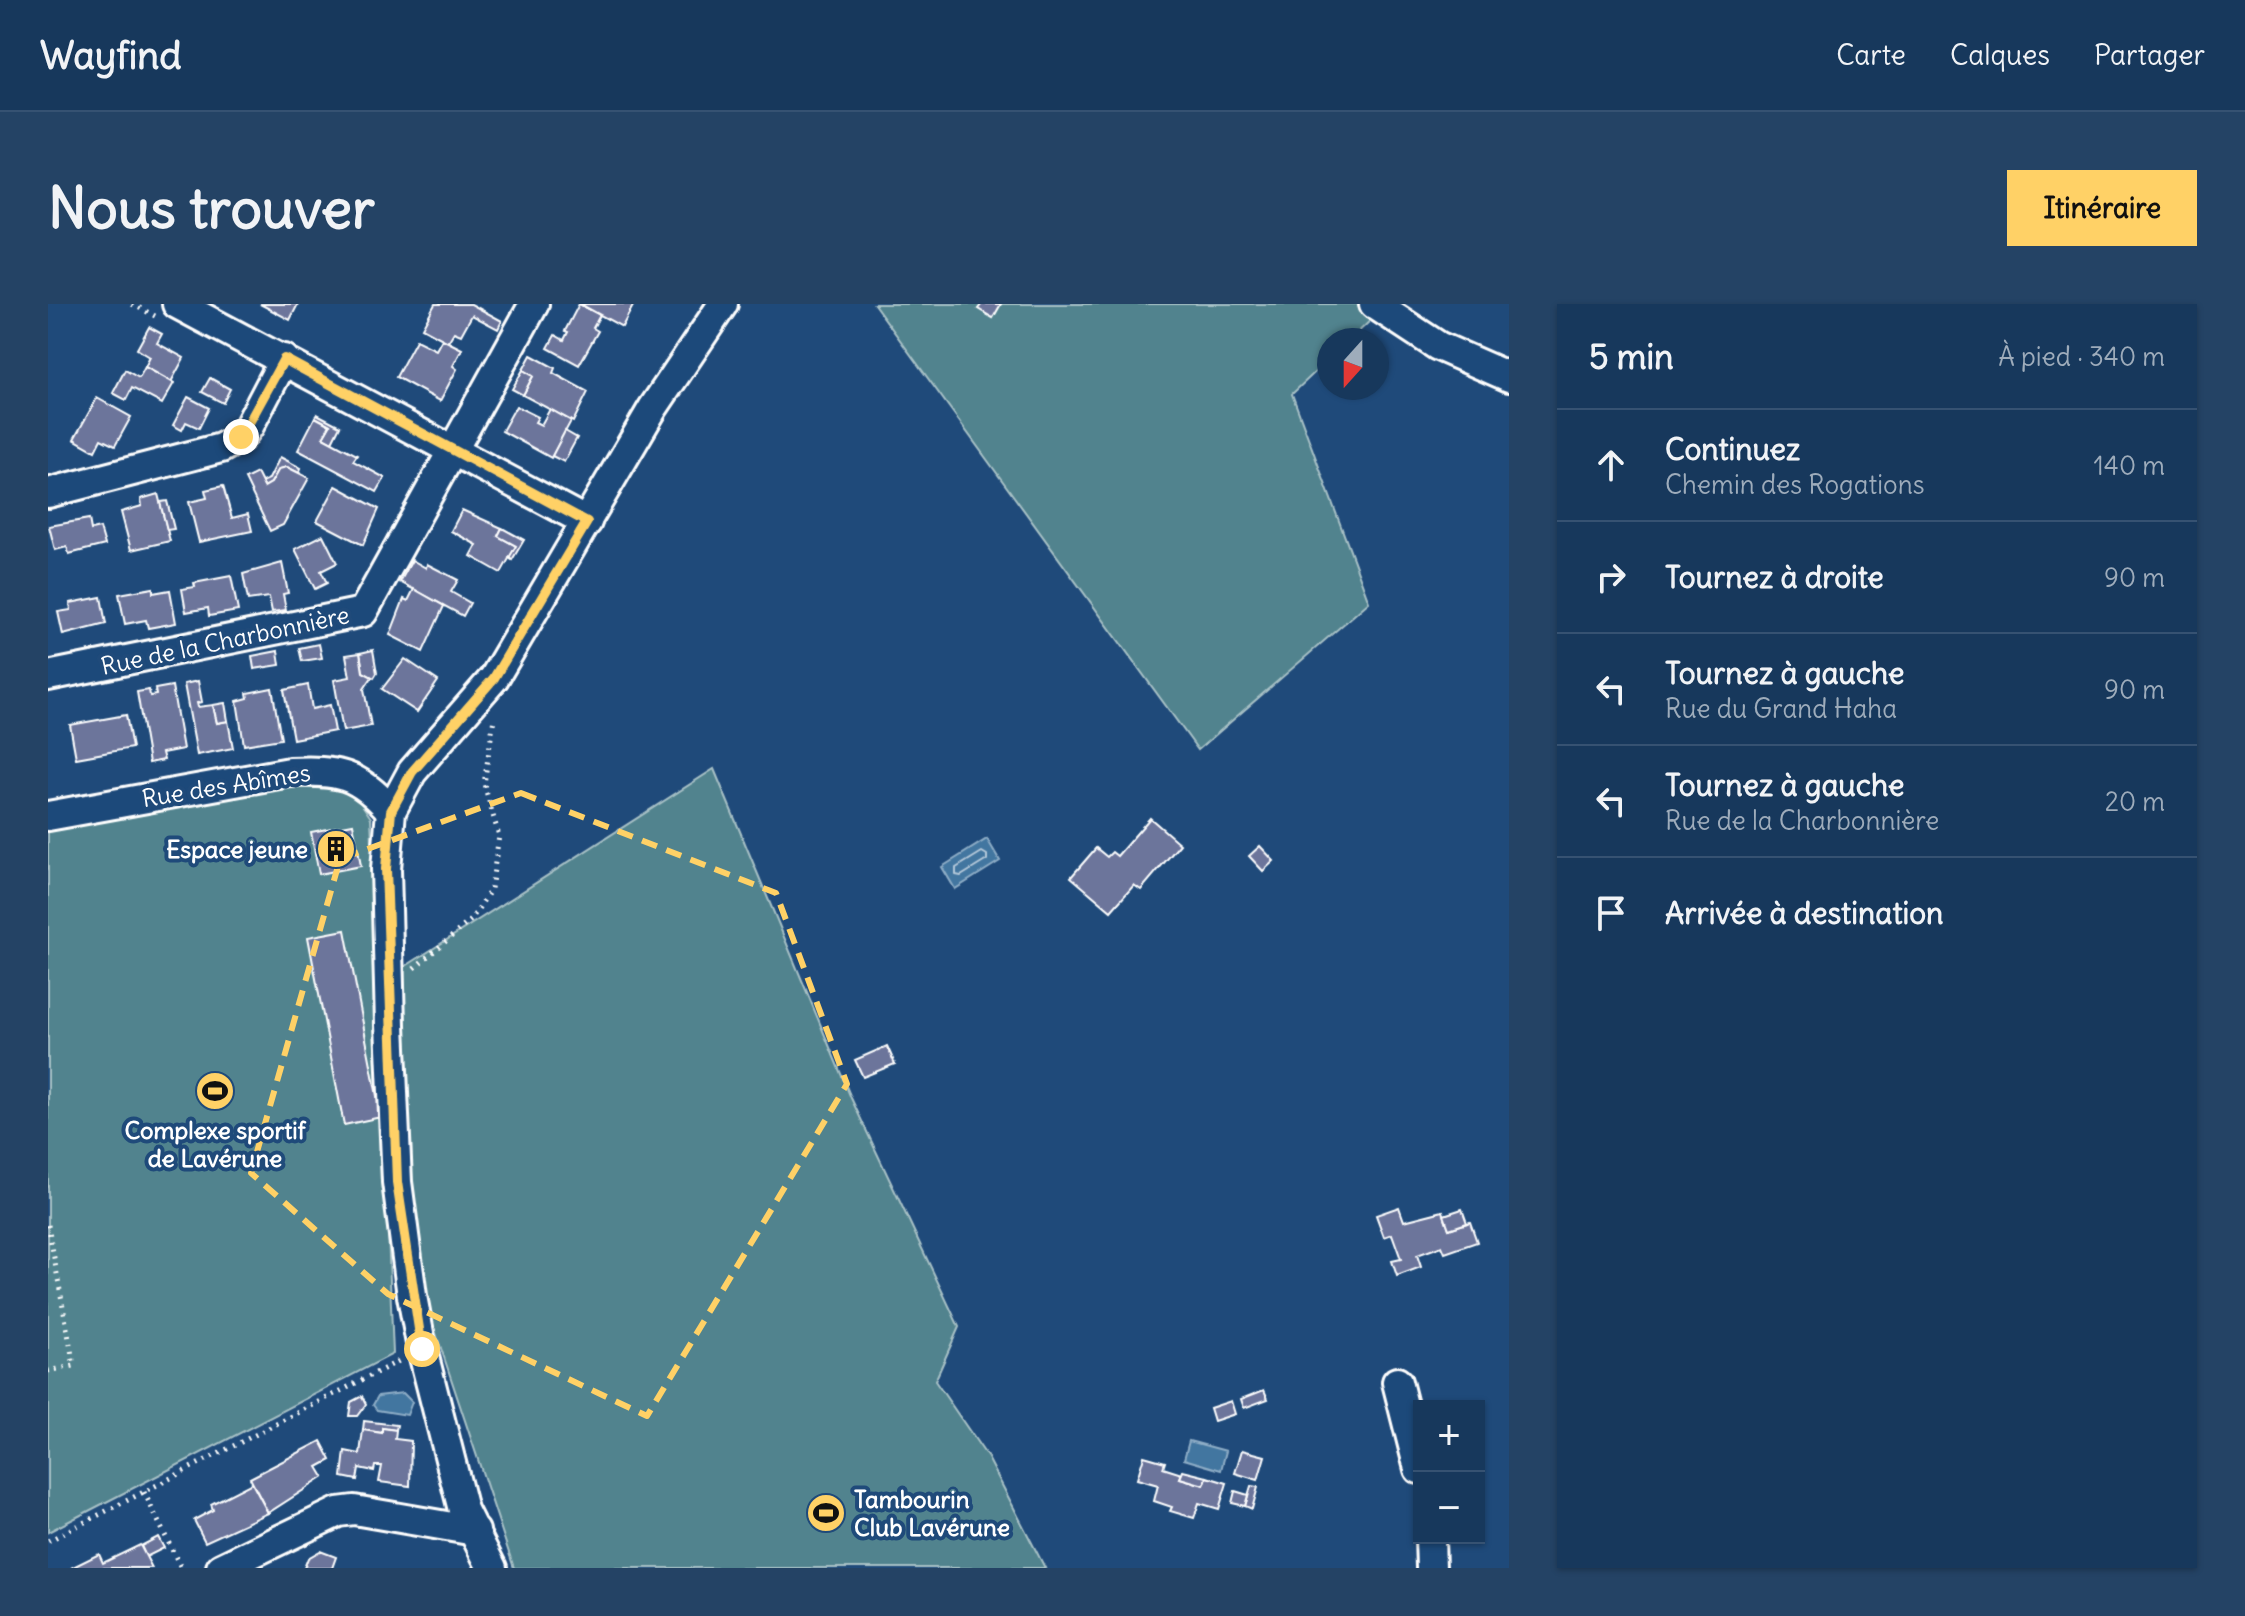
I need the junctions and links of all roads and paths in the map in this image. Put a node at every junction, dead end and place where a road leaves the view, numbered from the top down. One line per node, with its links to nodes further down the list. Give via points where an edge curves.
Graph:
1 (177, 304): 5 (street)
2 (534, 304): 8 (street, Rue de la Charbonnière)
3 (723, 304): 10 (street, via 653,408)
4 (1374, 304): 7 (street, via 1438,346)
5 (208, 311): 6 (street)
6 (284, 359): 8 (street); 9 (street, via 241,437 221,448)
7 (1509, 377)
8 (454, 451): 10 (street); 11 (street, Rue de la Charbonnière, via 363,612)
9 (48, 493)
10 (587, 522): 12 (street)
11 (48, 676)
12 (487, 686): 13 (street, via 412,772); 15 (path, via 496,707 484,784 499,836 491,889 471,920)
13 (391, 811): 14 (street, Rue des Abîmes, via 354,778 329,770 290,772); 17 (street, via 386,869 397,1182)
14 (48, 816)
15 (409, 973)
16 (48, 1225): 18 (path, via 74,1366)
17 (422, 1349): 21 (path); 22 (street, via 463,1510)
18 (48, 1371)
19 (1397, 1382): 20 (street)
20 (1413, 1445)
21 (144, 1492): 23 (path); 25 (path)
22 (475, 1531): 26 (street, via 354,1510 338,1512); 27 (street)
23 (48, 1541)
24 (1430, 1544): 28 (street)
25 (181, 1568)
26 (221, 1568)
27 (492, 1568)
28 (1431, 1568)

